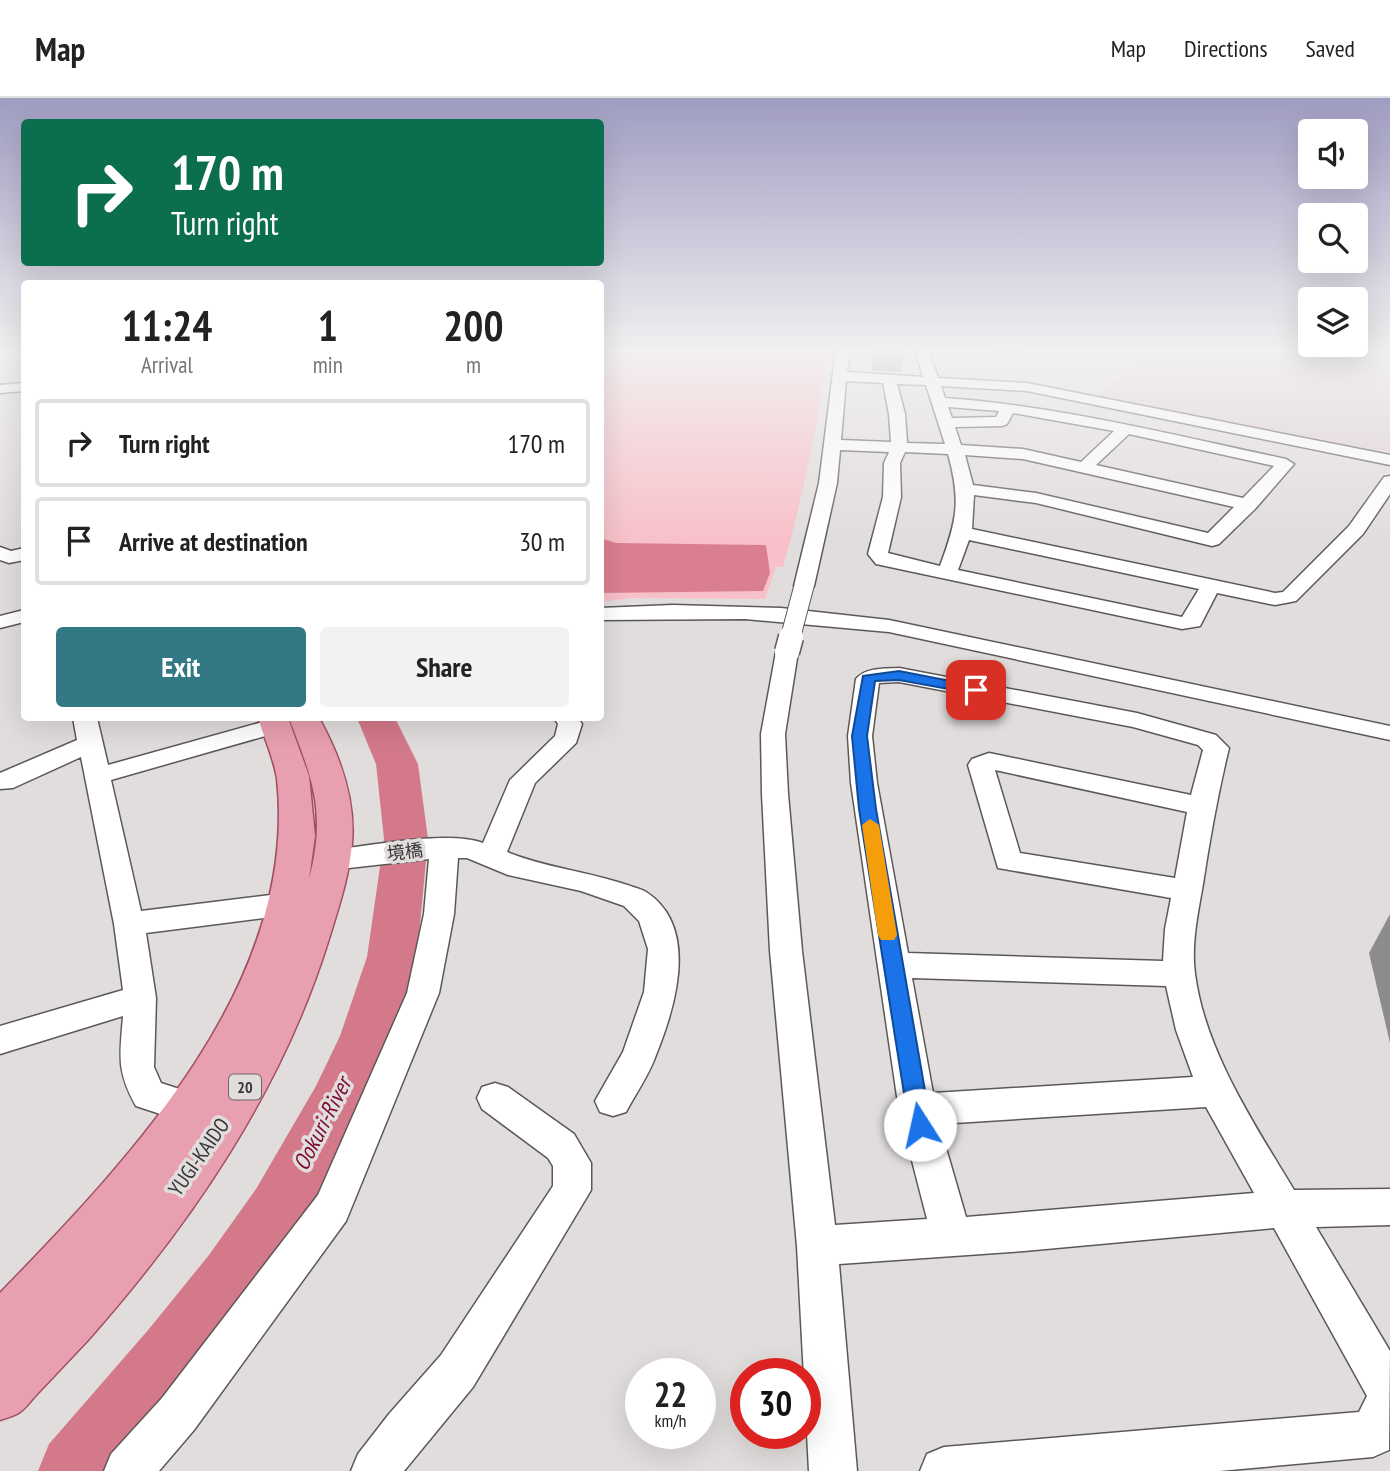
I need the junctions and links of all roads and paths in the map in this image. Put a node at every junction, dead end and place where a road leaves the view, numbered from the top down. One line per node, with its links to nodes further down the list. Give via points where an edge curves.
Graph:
1 (837, 413): 10 (street)
2 (897, 413): 11 (street)
3 (943, 413): 7 (street)
4 (1005, 413): 7 (street, via 1002,421)
5 (1039, 413): 8 (street)
6 (1158, 413): 9 (street)
7 (946, 423): 12 (street)
8 (1124, 430): 14 (street); 15 (street)
9 (1303, 442): 13 (street); 14 (street)
10 (834, 445): 11 (street); 23 (street)
11 (899, 447): 12 (street); 22 (street, via 892,463 892,497 878,554 883,560)
12 (956, 449): 15 (street, via 1005,452); 17 (street)
13 (1390, 460)
14 (1286, 464): 18 (street)
15 (1084, 467): 18 (street)
16 (1390, 481): 24 (street, via 1356,530 1289,597 1275,599)
17 (966, 489): 18 (street, via 1036,498 1212,540); 19 (street)
18 (1249, 505)
19 (962, 533): 22 (street); 24 (street)
20 (0, 552): 21 (street, via 9,557)
21 (21, 555)
22 (947, 573): 24 (street, via 1182,623 1192,621)
23 (804, 586): 28 (street, bridge)
24 (1210, 586)
25 (604, 614): 34 (street, via 738,611 879,624)
26 (21, 617): 27 (street)
27 (0, 622)
28 (787, 652): 56 (street, via 773,734 775,794 786,951)
29 (282, 721): 35 (street)
30 (285, 721): 42 (main road, YUGI-KAIDO / 20, via 299,838)
31 (286, 721): 40 (main road, YUGI-KAIDO / 20, via 320,752 336,819)
32 (568, 721): 39 (street, via 567,738 523,780)
33 (88, 731): 35 (street); 36 (street)
34 (1390, 733)
35 (97, 776): 43 (street)
36 (0, 781)
37 (1202, 806): 41 (street); 41 (street, via 989,761 981,765 1008,861); 44 (street, via 1216,748 1207,740 1161,724 928,680 899,676 868,679 860,736 862,760)
38 (439, 848): 39 (street, 境橋, via 470,848); 40 (street, 境橋); 61 (street, via 439,914 423,993 332,1208 178,1414)
39 (492, 855): 50 (street, 境橋, via 518,868 585,882 635,899 653,916 664,949 660,992 639,1056)
40 (331, 860): 52 (main road, YUGI-KAIDO / 20, via 309,947 270,1042)
41 (1187, 890): 45 (street)
42 (287, 904): 43 (street); 52 (main road, YUGI-KAIDO / 20)
43 (129, 924): 46 (street)
44 (892, 965): 45 (street); 51 (street)
45 (1179, 974): 48 (street, via 1193,1030)
46 (140, 998): 47 (street); 52 (street, via 140,1080 149,1095)
47 (0, 1040)
48 (1216, 1091): 51 (street); 54 (street)
49 (495, 1098): 62 (street, via 561,1146 572,1163 572,1190 457,1371)
50 (613, 1101)
51 (917, 1110): 55 (street)
52 (208, 1113): 57 (main road, YUGI-KAIDO / 20); 58 (main road, YUGI-KAIDO / 20, via 166,1204 104,1280)
53 (1390, 1207): 54 (street)
54 (1284, 1209): 55 (street); 59 (street)
55 (952, 1237): 56 (street)
56 (817, 1246): 63 (street)
57 (0, 1332)
58 (0, 1392)
59 (1390, 1395): 60 (street, via 1373,1434)
60 (1038, 1468): 64 (street)
61 (128, 1471)
62 (375, 1471)
63 (833, 1471)
64 (944, 1471)

